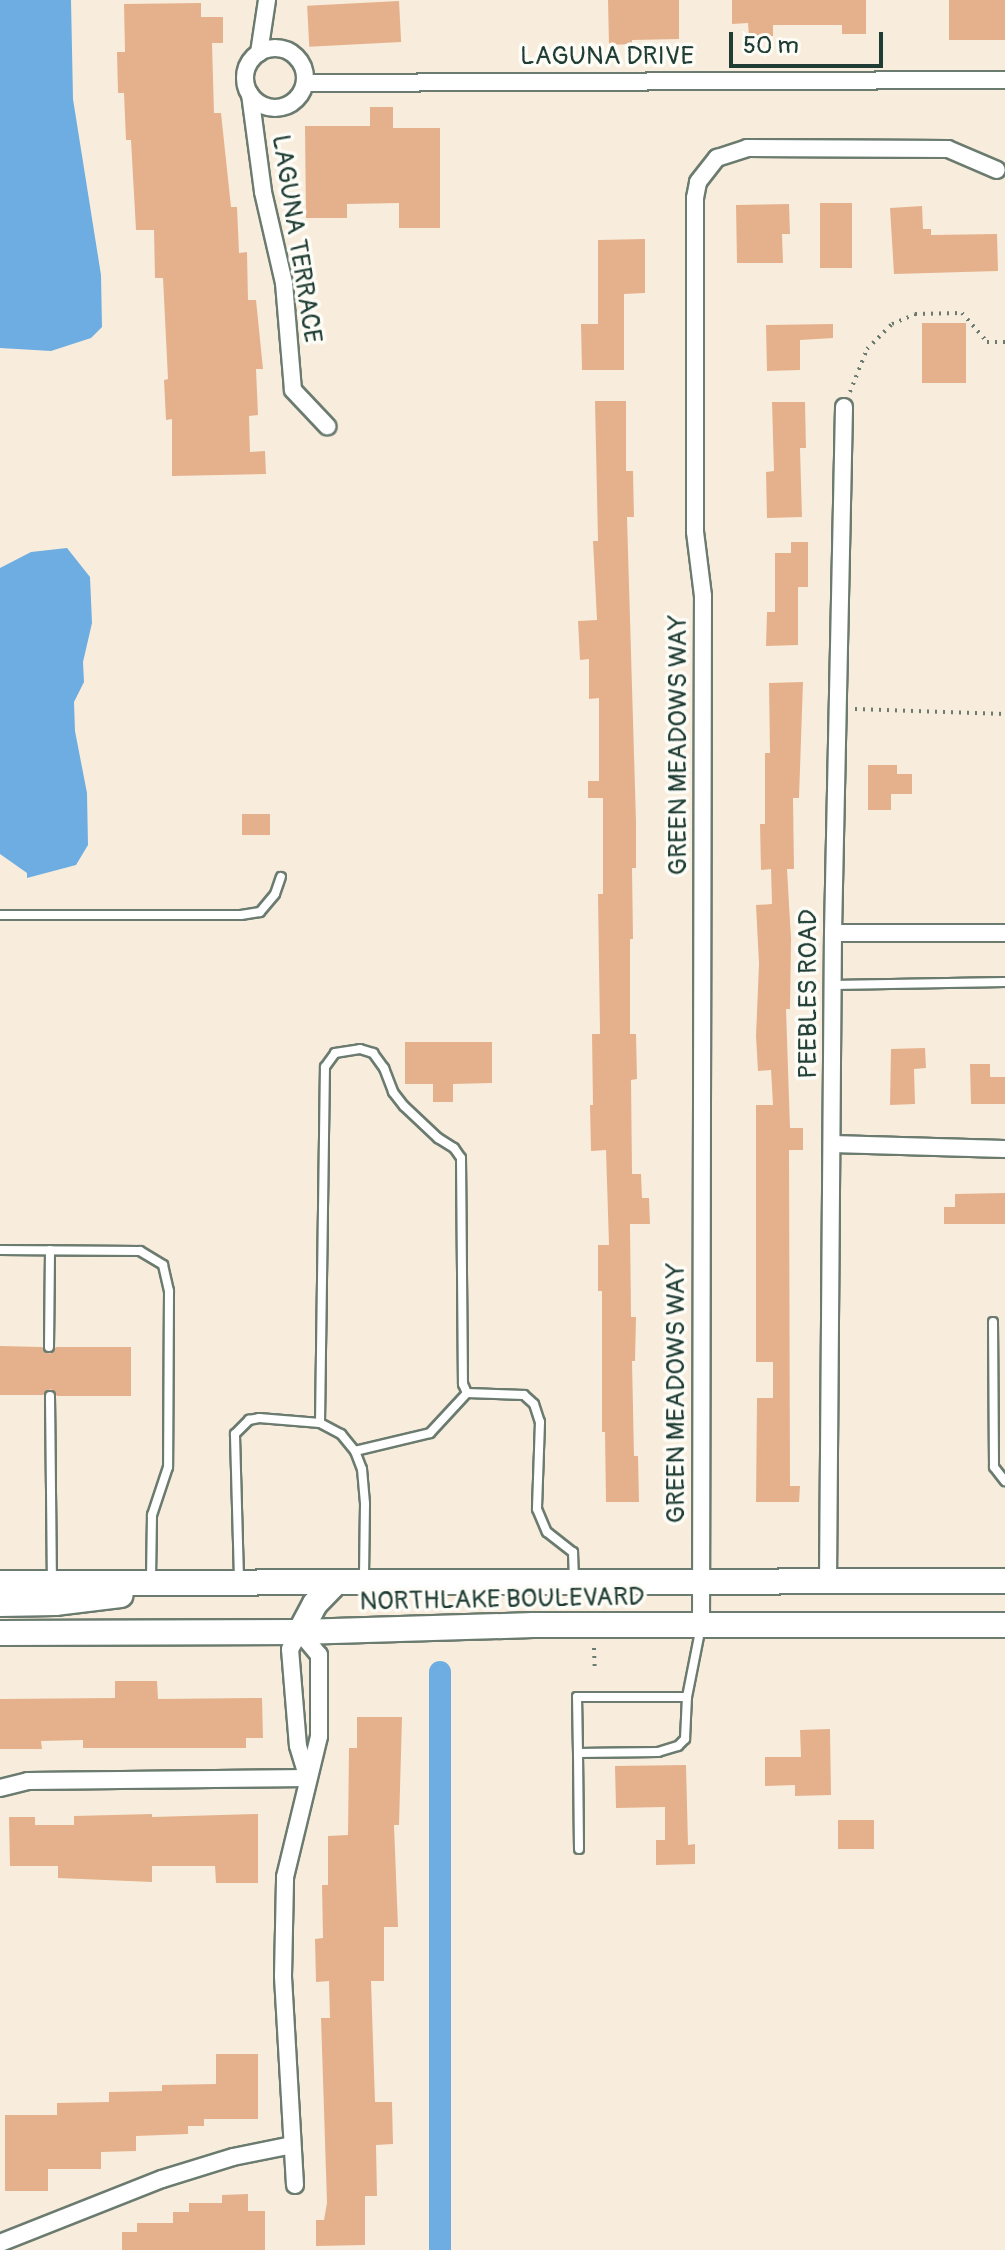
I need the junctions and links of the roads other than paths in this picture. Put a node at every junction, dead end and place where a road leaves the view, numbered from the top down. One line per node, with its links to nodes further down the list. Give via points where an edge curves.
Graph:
1 (267, 0): 2 (street, LAGUNA TERRACE)
2 (259, 53): 4 (street, via 288,51 301,64); 5 (street, LAGUNA TERRACE, via 247,68)
3 (1005, 80): 4 (street, LAGUNA DRIVE)
4 (305, 83): 5 (street, LAGUNA TERRACE, via 296,100 279,108 259,104)
5 (250, 94): 8 (street, LAGUNA TERRACE, via 263,192 284,283 293,390)
6 (997, 170): 26 (street, GREEN MEADOWS WAY, via 948,149 747,148 717,158 698,182 694,520 703,596)
7 (844, 407): 11 (street, PEEBLES ROAD)
8 (327, 426)
9 (281, 877): 10 (lane, via 260,912 241,915)
10 (0, 915)
11 (833, 933): 12 (street); 14 (street, PEEBLES ROAD)
12 (1005, 933)
13 (1005, 982): 14 (lane)
14 (833, 985): 15 (street, PEEBLES ROAD)
15 (832, 1144): 16 (street); 29 (street, PEEBLES ROAD)
16 (1005, 1149)
17 (0, 1250): 18 (lane)
18 (50, 1250): 20 (lane); 32 (lane, via 140,1251 163,1265 169,1291 168,1467 152,1515)
19 (993, 1322): 25 (lane, via 994,1467)
20 (49, 1347)
21 (467, 1393): 23 (lane, via 462,1374 461,1158 404,1106 373,1053 348,1049 335,1053 325,1067); 24 (lane, via 430,1433); 27 (lane, via 524,1395 534,1404 540,1422 537,1509 547,1532 573,1552)
22 (50, 1396): 31 (lane)
23 (320, 1423): 24 (lane, via 341,1434); 33 (lane, via 259,1418 235,1434)
24 (355, 1451): 35 (lane, via 365,1504)
25 (1005, 1481)
26 (701, 1579): 27 (main road, NORTHLAKE BOULEVARD); 29 (main road, NORTHLAKE BOULEVARD); 37 (street, GREEN MEADOWS WAY)
27 (574, 1580): 35 (main road, NORTHLAKE BOULEVARD)
28 (1005, 1581): 29 (main road, NORTHLAKE BOULEVARD)
29 (828, 1582)
30 (0, 1583): 31 (main road, NORTHLAKE BOULEVARD)
31 (52, 1583): 32 (main road, NORTHLAKE BOULEVARD)
32 (148, 1583): 33 (main road, NORTHLAKE BOULEVARD); 36 (main road, via 117,1597)
33 (239, 1583): 34 (main road, NORTHLAKE BOULEVARD)
34 (335, 1583): 35 (main road, NORTHLAKE BOULEVARD); 39 (main road, via 315,1604)
35 (364, 1583)
36 (0, 1604)
37 (701, 1625): 38 (main road, NORTHLAKE BOULEVARD); 39 (main road, NORTHLAKE BOULEVARD); 41 (lane)
38 (1005, 1625)
39 (300, 1632): 40 (main road, NORTHLAKE BOULEVARD); 43 (street, via 290,1649 298,1746); 43 (street, via 319,1655 319,1736)
40 (0, 1633)
41 (687, 1697): 42 (lane, via 685,1739 678,1746 658,1752); 42 (lane, via 577,1697)
42 (578, 1753): 45 (lane)
43 (308, 1778): 44 (street, via 28,1781); 46 (street, via 285,1877 283,1976)
44 (0, 1788)
45 (579, 1849)
46 (292, 2145): 47 (street); 48 (street, via 162,2179)
47 (295, 2185)
48 (0, 2243)

